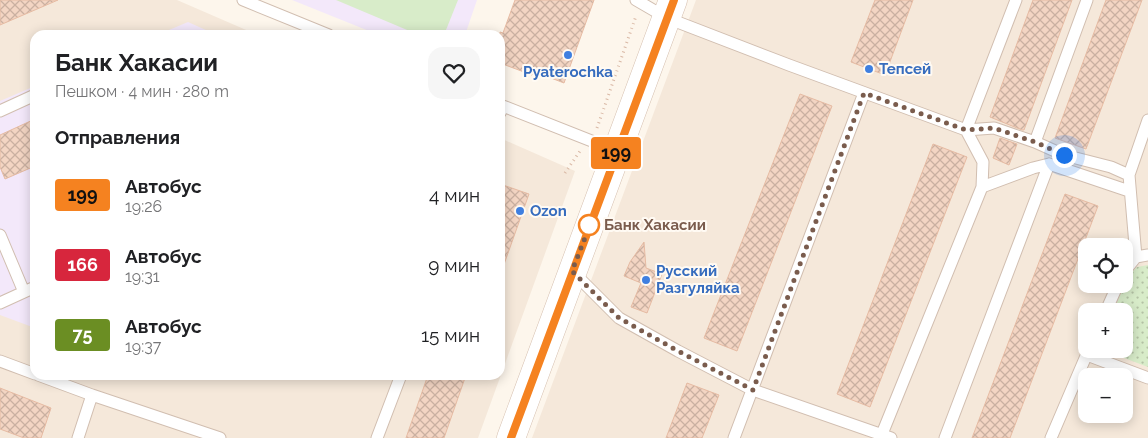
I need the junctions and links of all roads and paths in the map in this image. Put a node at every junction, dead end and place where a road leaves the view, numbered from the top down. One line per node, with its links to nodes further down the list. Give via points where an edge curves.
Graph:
1 (243, 0): 6 (lane)
2 (1016, 0): 12 (lane)
3 (1087, 0): 14 (lane)
4 (638, 1): 5 (lane); 13 (path, via 598,126)
5 (670, 9): 7 (lane); 15 (main road)
6 (317, 30)
7 (864, 93): 12 (lane); 35 (lane)
8 (30, 97): 10 (lane)
9 (505, 109): 13 (lane)
10 (0, 110)
11 (1148, 120): 18 (lane)
12 (966, 130): 14 (lane, via 994,128); 19 (lane, via 983,162)
13 (589, 139): 15 (lane); 17 (path)
14 (1035, 142): 18 (lane, via 1064,155 1112,166)
15 (617, 151): 25 (main road)
16 (1049, 164): 19 (lane); 20 (lane); 43 (lane)
17 (564, 173)
18 (1129, 175): 20 (lane)
19 (982, 187): 37 (lane)
20 (1129, 192): 23 (lane)
21 (0, 235): 26 (lane)
22 (1148, 255): 23 (lane)
23 (1136, 257): 24 (lane)
24 (1133, 261)
25 (572, 271): 35 (lane, via 619,318); 41 (main road)
26 (30, 289): 27 (lane)
27 (0, 303)
28 (1085, 358): 44 (lane)
29 (1102, 358): 32 (lane)
30 (0, 361): 31 (lane)
31 (30, 372)
32 (1148, 378)
33 (52, 380): 36 (lane)
34 (399, 380): 40 (lane)
35 (753, 390): 37 (lane); 42 (lane)
36 (92, 395): 38 (lane); 39 (lane)
37 (886, 436)
38 (78, 438)
39 (220, 438)
40 (377, 438)
41 (511, 438)
42 (734, 438)
43 (946, 438)
44 (1051, 438)

